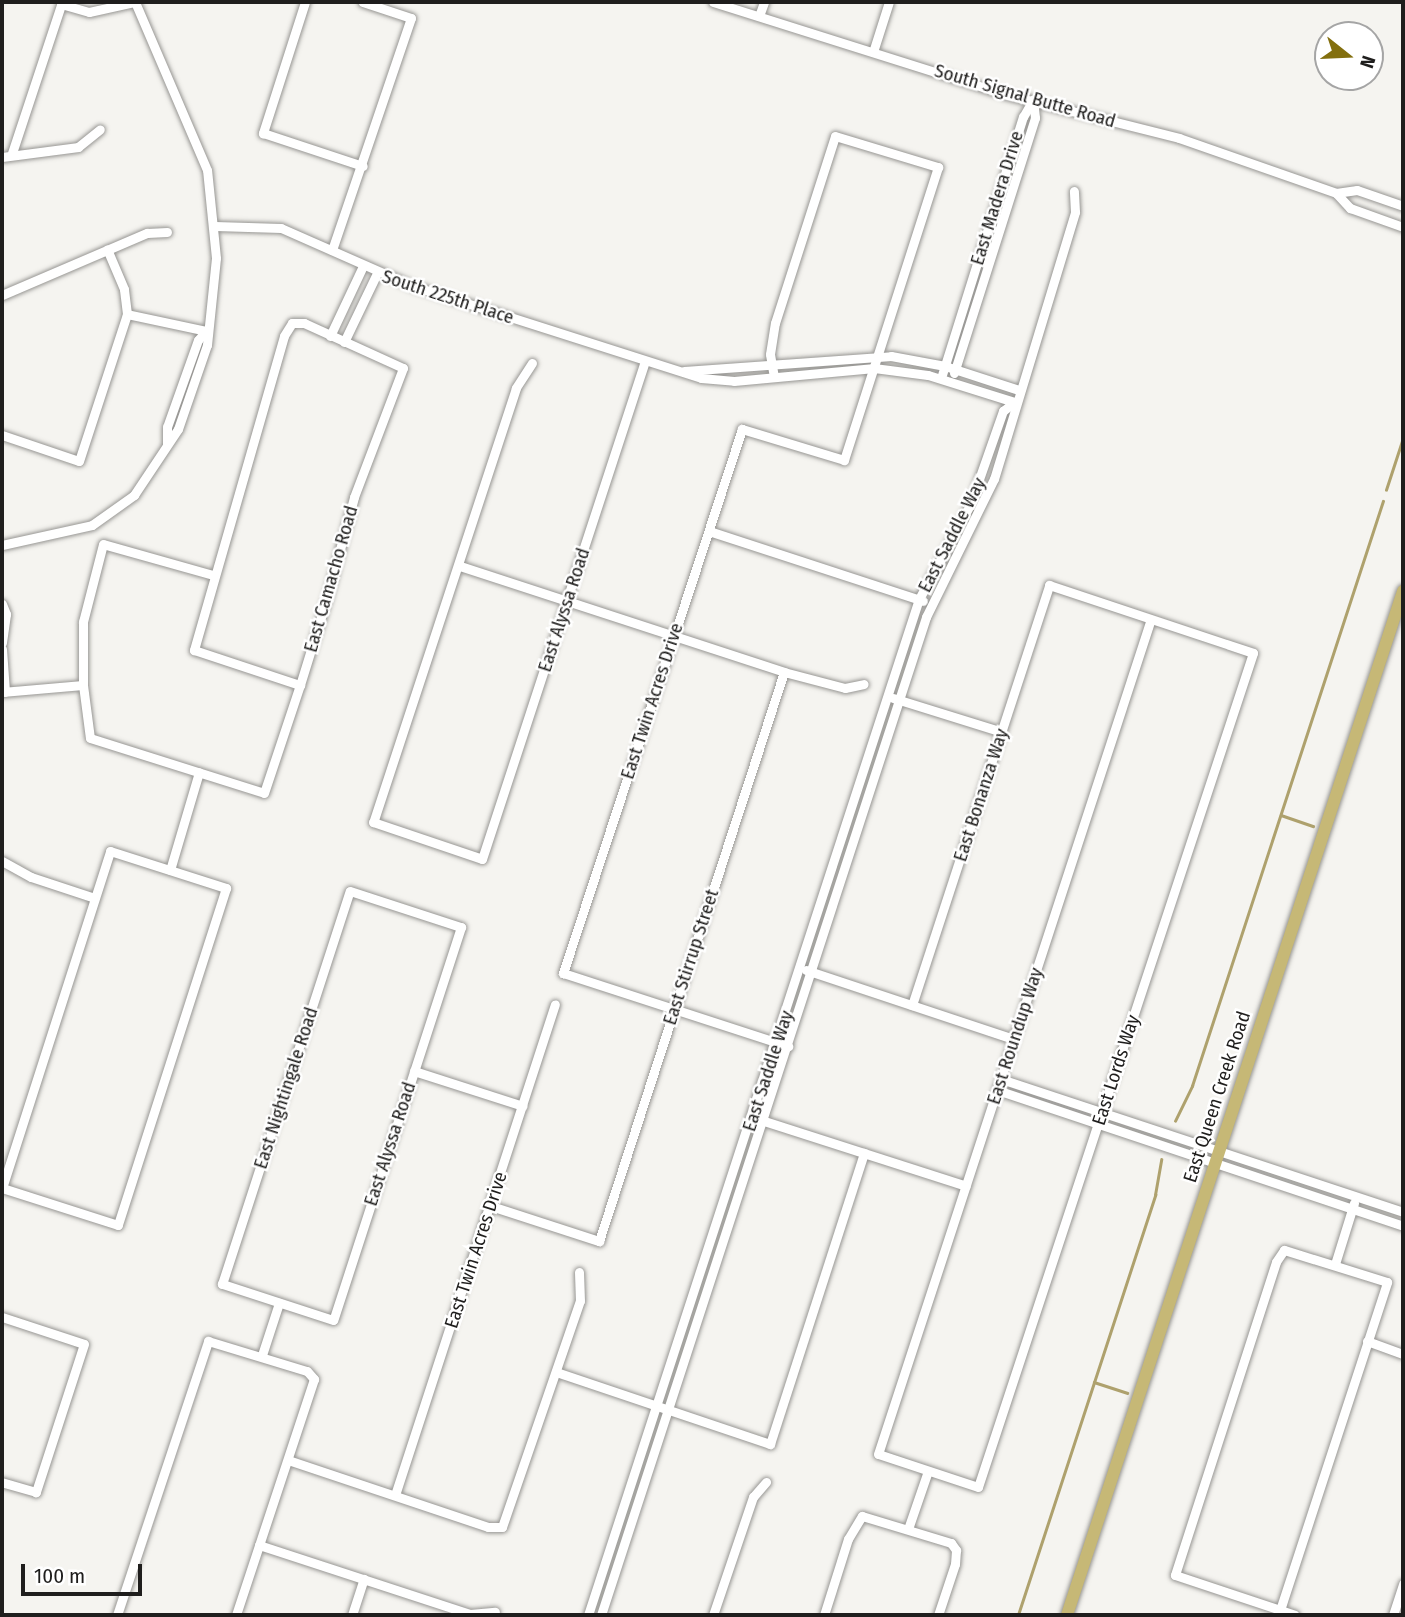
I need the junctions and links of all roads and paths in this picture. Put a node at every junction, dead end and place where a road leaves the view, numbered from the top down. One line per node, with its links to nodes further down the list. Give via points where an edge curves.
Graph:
1 (134, 2): 7 (street, via 89,12); 18 (street, via 194,130 207,170)
2 (305, 2): 14 (street, via 263,133)
3 (363, 2): 14 (street, via 411,18)
4 (713, 2): 8 (street, South Signal Butte Road)
5 (764, 2): 8 (street)
6 (889, 2): 9 (street)
7 (62, 3): 12 (street)
8 (759, 16): 9 (street, South Signal Butte Road)
9 (873, 52): 10 (street, South Signal Butte Road)
10 (1033, 100): 16 (street, South Signal Butte Road, via 1178,138); 36 (street, East Madera Drive, via 1023,117); 38 (street, East Madera Drive, via 1035,118)
11 (100, 129): 12 (street, via 78,147)
12 (12, 153): 13 (street)
13 (2, 157)
14 (363, 166): 22 (street)
15 (1074, 191): 43 (street, via 1075,212)
16 (1336, 193): 17 (street, South Signal Butte Road, via 1357,190); 19 (street, South Signal Butte Road, via 1350,208)
17 (1403, 206)
18 (215, 226): 22 (street, South 225th Place, via 281,228); 29 (street, via 216,258)
19 (1403, 228)
20 (167, 232): 21 (street, via 147,233)
21 (107, 249): 25 (street); 28 (street, via 124,289)
22 (332, 250): 23 (street, South 225th Place)
23 (363, 266): 24 (street, South 225th Place); 26 (street)
24 (377, 273): 27 (street); 33 (street, South 225th Place)
25 (2, 295)
26 (347, 299): 27 (street); 30 (street)
27 (361, 305): 31 (street)
28 (127, 314): 29 (street); 45 (street, via 79,461)
29 (206, 331): 47 (street, via 207,345 178,429 134,495 111,514 68,533)
30 (330, 336): 31 (street); 49 (street, via 304,323 292,323)
31 (344, 342): 63 (street, East Camacho Road, via 403,368 354,497)
32 (877, 357): 35 (street, South 225th Place); 35 (street, via 938,167 835,136 775,323); 36 (street, South 225th Place); 37 (street)
33 (645, 361): 39 (street, South 225th Place); 52 (street, East Alyssa Road)
34 (532, 363): 48 (street, via 516,388)
35 (772, 365): 39 (street, South 225th Place); 40 (street)
36 (945, 366): 38 (street, South 225th Place); 41 (street, East Madera Drive)
37 (874, 368): 40 (street, South 225th Place); 41 (street, South 225th Place); 46 (street, East Twin Acres Drive, via 844,460 742,429)
38 (956, 369): 42 (street, East Madera Drive); 43 (street, South 225th Place)
39 (684, 371): 40 (street, South 225th Place, via 701,379)
40 (774, 377)
41 (941, 379): 42 (street, South 225th Place)
42 (952, 382): 44 (street, South 225th Place)
43 (1018, 390): 44 (street)
44 (1014, 402): 51 (street, East Saddle Way, via 1003,411 970,505); 54 (street, East Saddle Way, via 994,480)
45 (2, 435)
46 (709, 531): 51 (street); 57 (street, East Twin Acres Drive)
47 (2, 545)
48 (460, 566): 52 (street); 52 (street, East Alyssa Road, via 373,822 482,859)
49 (213, 575): 62 (street, via 103,544 83,622); 63 (street, via 194,650)
50 (1403, 590): 90 (main road, East Queen Creek Road)
51 (919, 599): 54 (street); 65 (street, East Saddle Way)
52 (566, 603): 57 (street)
53 (2, 604): 56 (street)
54 (932, 604): 66 (street, East Saddle Way)
55 (1151, 619): 67 (street, East Bonanza Way, via 1049,585); 78 (street, East Roundup Way); 85 (street, East Lords Way, via 1254,653)
56 (2, 623): 58 (street)
57 (673, 638): 60 (street); 77 (street, East Twin Acres Drive, via 563,973)
58 (2, 643)
59 (2, 649): 64 (street)
60 (784, 673): 61 (street, via 845,688); 77 (street, East Stirrup Street)
61 (864, 684)
62 (83, 685): 64 (street); 68 (street, via 90,737)
63 (300, 685): 68 (street, East Camacho Road, via 264,793)
64 (3, 692)
65 (888, 696): 66 (street); 73 (street, East Saddle Way)
66 (899, 699): 67 (street); 74 (street, East Saddle Way)
67 (1002, 732): 76 (street, East Bonanza Way)
68 (199, 772): 70 (street)
69 (2, 861): 71 (street, via 31,877)
70 (170, 870): 71 (street, via 110,851); 92 (street, via 226,888 118,1225)
71 (94, 898): 92 (street)
72 (461, 927): 81 (street, East Alyssa Road); 100 (street, East Nightingale Road, via 350,891 222,1284)
73 (801, 968): 74 (street); 79 (street, East Saddle Way)
74 (811, 972): 76 (street); 80 (street, East Saddle Way)
75 (555, 1004): 84 (street, East Twin Acres Drive)
76 (912, 1005): 78 (street)
77 (674, 1009): 79 (street); 94 (street, East Stirrup Street, via 599,1241)
78 (1014, 1039): 82 (street, East Roundup Way)
79 (776, 1042): 80 (street); 86 (street, East Saddle Way)
80 (788, 1046): 87 (street, East Saddle Way)
81 (414, 1071): 84 (street); 100 (street, East Alyssa Road, via 332,1320)
82 (1001, 1079): 83 (street, East Roundup Way); 85 (street)
83 (997, 1090): 88 (street); 91 (street, East Roundup Way)
84 (523, 1105): 94 (street, East Twin Acres Drive)
85 (1102, 1112): 88 (street, East Lords Way); 90 (street)
86 (753, 1117): 87 (street); 106 (street, East Saddle Way)
87 (764, 1121): 89 (street); 107 (street, East Saddle Way)
88 (1098, 1122): 90 (street); 109 (street, East Lords Way, via 978,1487)
89 (864, 1153): 91 (street); 107 (street, via 770,1444)
90 (1217, 1157): 93 (street); 95 (street); 127 (main road, East Queen Creek Road)
91 (966, 1186): 109 (street, East Roundup Way, via 878,1454)
92 (2, 1188)
93 (1357, 1195): 95 (street); 96 (street)
94 (491, 1206): 112 (street, East Twin Acres Drive)
95 (1353, 1207): 97 (street); 98 (street)
96 (1403, 1212)
97 (1403, 1226)
98 (1335, 1264): 102 (street, via 1387,1282); 117 (street, via 1284,1250 1276,1262 1175,1575)
99 (579, 1272): 105 (street, via 580,1301)
100 (278, 1303): 104 (street)
101 (2, 1318): 110 (street, via 84,1344 36,1492)
102 (1367, 1341): 103 (street); 117 (street)
103 (1403, 1354)
104 (262, 1355): 108 (street, via 307,1371 314,1379); 120 (street, via 208,1340)
105 (556, 1372): 106 (street); 112 (street, via 502,1527 488,1527)
106 (658, 1406): 107 (street); 119 (street, East Saddle Way)
107 (668, 1410): 123 (street, East Saddle Way)
108 (288, 1460): 112 (street); 114 (street)
109 (928, 1471): 113 (street)
110 (2, 1482)
111 (766, 1482): 124 (street, via 753,1497)
112 (395, 1495)
113 (908, 1529): 125 (street, via 862,1516 855,1522); 126 (street, via 951,1543 956,1550)
114 (260, 1545): 115 (street); 121 (street)
115 (364, 1579): 118 (street, via 470,1614); 122 (street)
116 (1403, 1584): 129 (street)
117 (1280, 1610): 128 (street)
118 (495, 1612)
119 (588, 1613): 123 (street)
120 (117, 1615)
121 (236, 1615)
122 (352, 1615)
123 (602, 1615)
124 (713, 1615)
125 (824, 1615)
126 (938, 1615)
127 (1067, 1615)
128 (1295, 1615)
129 (1393, 1615)

